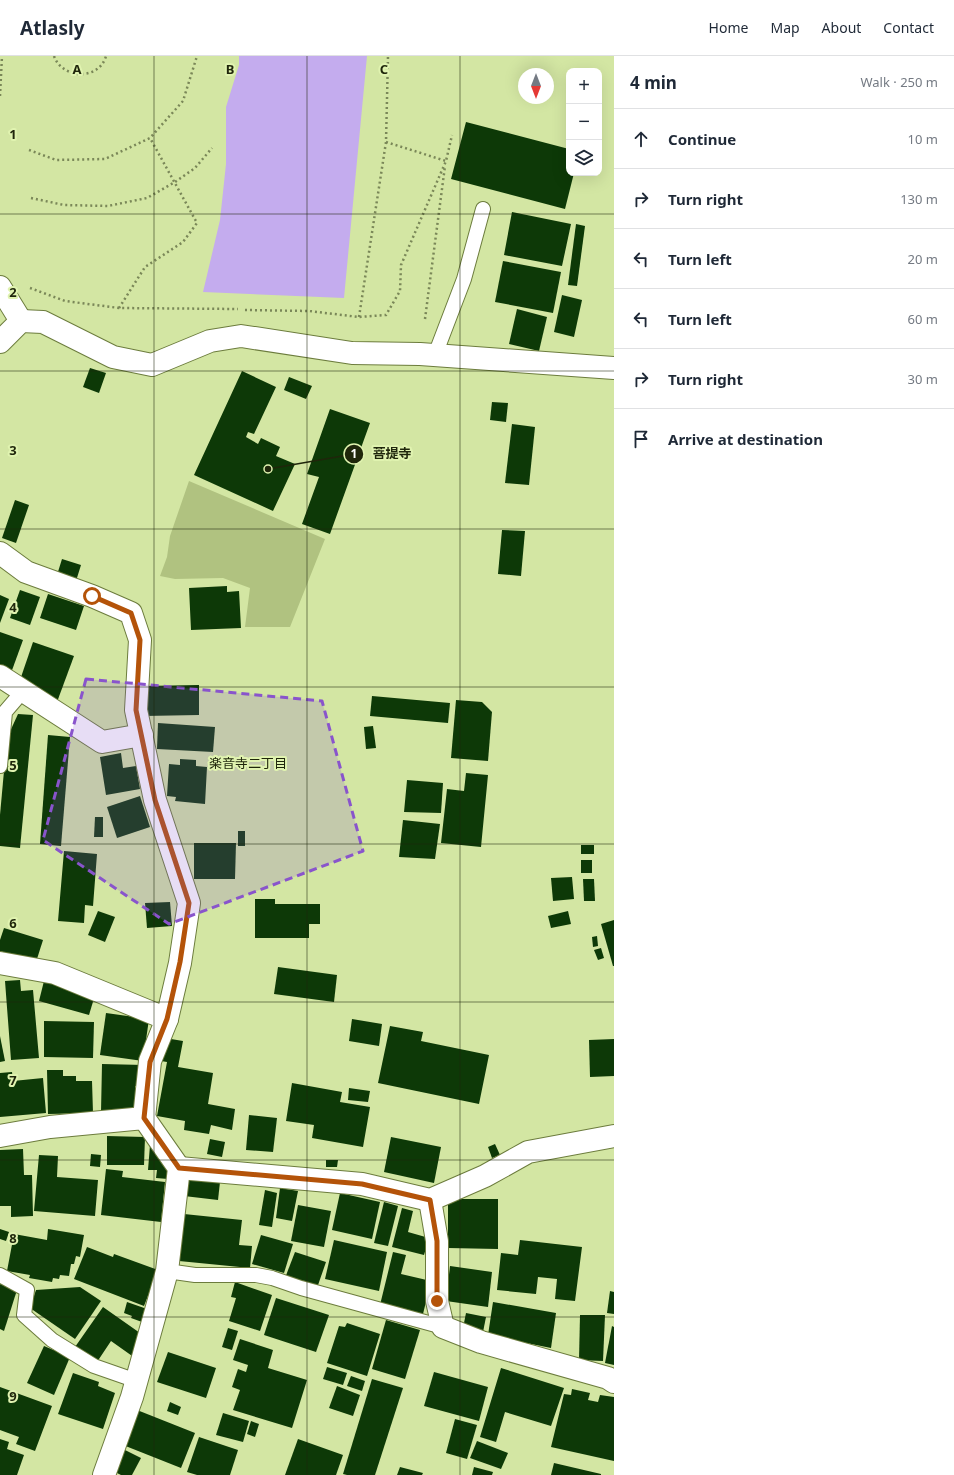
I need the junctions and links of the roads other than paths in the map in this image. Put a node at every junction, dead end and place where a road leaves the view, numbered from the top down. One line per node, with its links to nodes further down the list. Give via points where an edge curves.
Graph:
1 (483, 209): 5 (lane, via 464,279)
2 (0, 287): 3 (street)
3 (22, 321): 4 (street); 5 (street, via 43,322 112,357 152,365 210,341 241,336 352,353)
4 (0, 342)
5 (428, 354): 6 (street)
6 (614, 368)
7 (0, 553): 10 (street, via 26,572 131,613 140,640 136,710)
8 (0, 676): 9 (street)
9 (23, 691): 10 (street, via 102,742); 11 (lane, via 5,712)
10 (142, 735): 13 (street, via 155,800 189,903 180,962)
11 (0, 766)
12 (0, 963): 13 (street, via 55,973)
13 (167, 1019): 14 (street, via 150,1062)
14 (144, 1118): 15 (street, via 50,1127); 17 (street)
15 (0, 1136)
16 (614, 1136): 18 (street, via 528,1152 486,1176)
17 (179, 1168): 18 (street, via 362,1184); 19 (street)
18 (430, 1200): 21 (street, via 437,1241 437,1301)
19 (167, 1271): 21 (lane, via 195,1275 264,1276 308,1291); 22 (street)
20 (0, 1275): 22 (lane, via 27,1290 24,1315 52,1340 94,1366)
21 (443, 1327): 23 (street, via 481,1342 608,1378)
22 (137, 1381): 24 (street)
23 (614, 1382)
24 (104, 1475)

